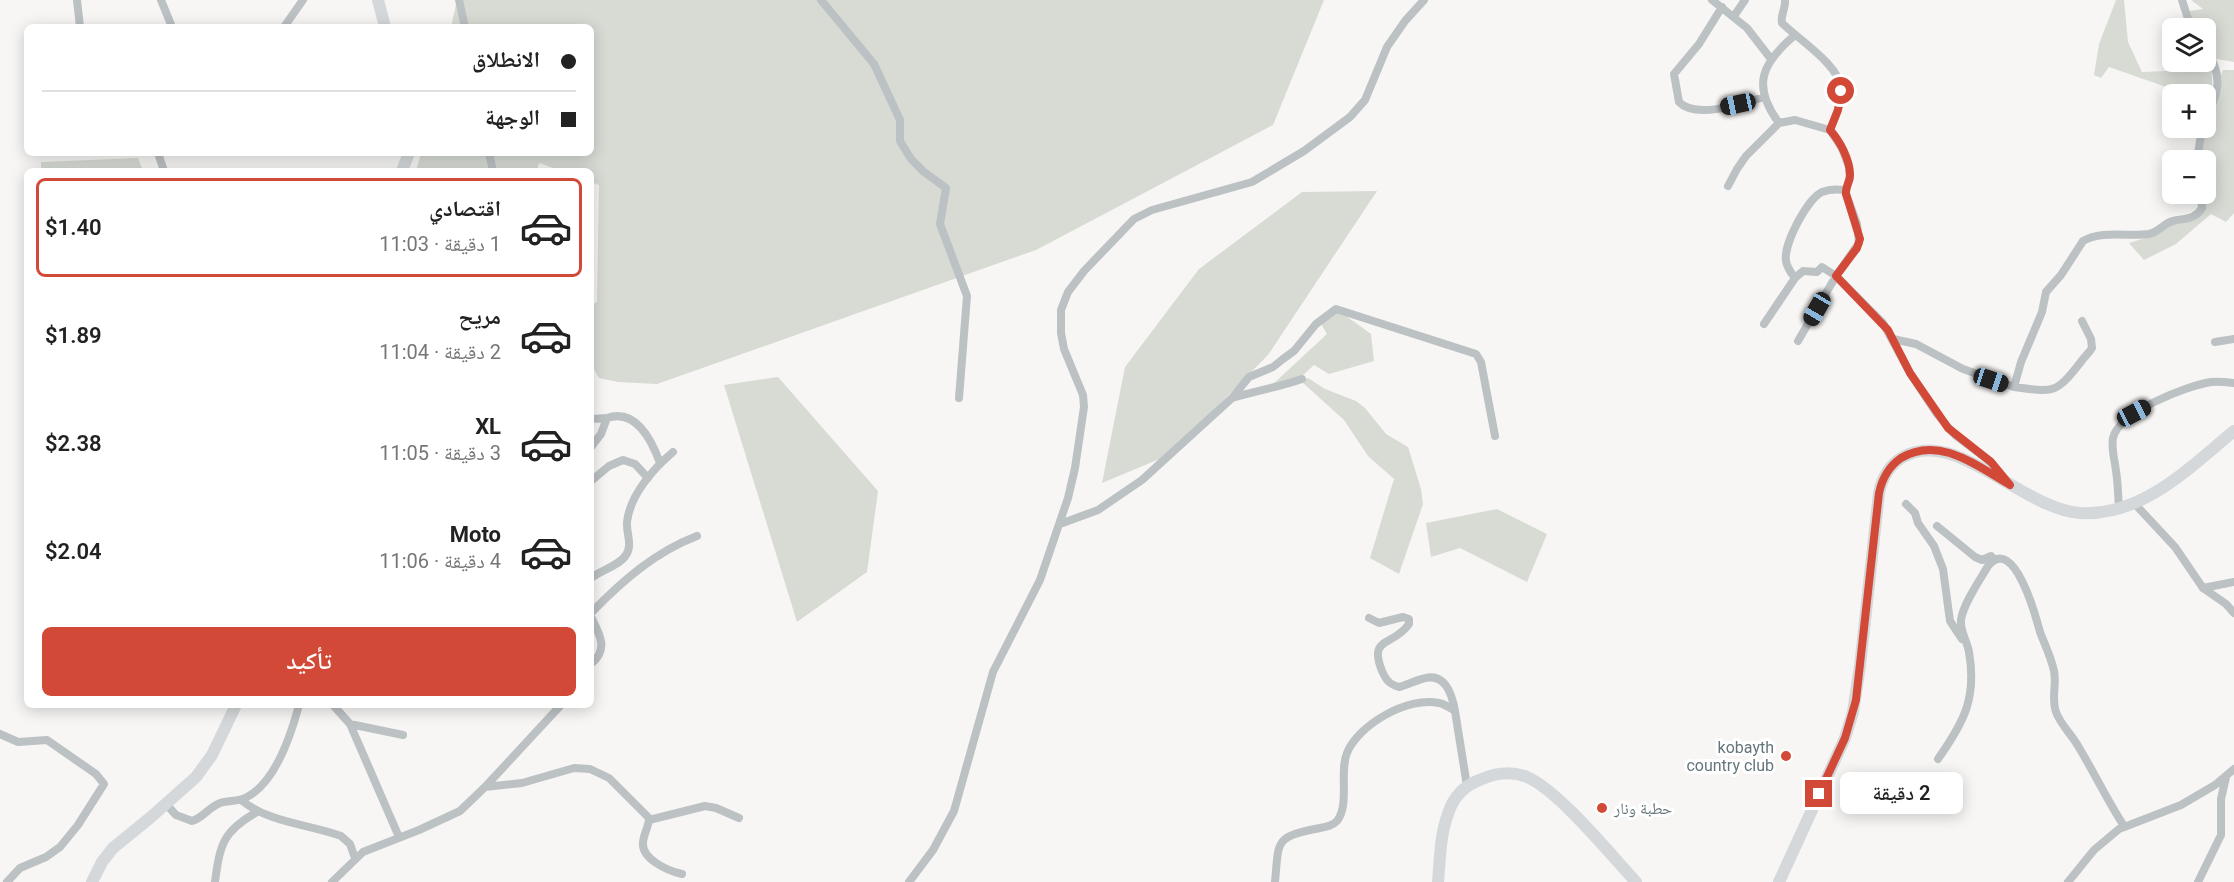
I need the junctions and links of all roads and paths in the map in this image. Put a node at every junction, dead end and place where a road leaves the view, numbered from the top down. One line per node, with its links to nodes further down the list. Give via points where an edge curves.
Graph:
1 (77, 0): 15 (street)
2 (161, 0): 16 (street)
3 (303, 0): 17 (street)
4 (378, 0): 18 (main road)
5 (459, 0): 19 (street)
6 (821, 0): 41 (street, via 874,64 900,120 900,141 911,159 946,188 940,224 967,296)
7 (1424, 0): 56 (street, via 1387,47 1365,100 1350,117 1252,182 1152,210 1134,219 1073,284 1061,310 1060,333 1084,407 1075,468)
8 (1712, 0): 12 (street)
9 (1745, 0): 13 (street)
10 (1785, 0): 20 (street, via 1781,21)
11 (2182, 0): 14 (street)
12 (1722, 7): 13 (street); 24 (street, via 1674,74 1679,102 1694,109 1712,109)
13 (1734, 16): 21 (street)
14 (2188, 18)
15 (80, 24)
16 (171, 24)
17 (286, 24)
18 (383, 24)
19 (464, 24)
20 (1795, 35): 21 (street); 26 (street, via 1828,65 1840,82 1840,100)
21 (1771, 59): 24 (street, via 1764,75)
22 (2216, 66): 23 (street)
23 (2216, 84)
24 (1764, 97): 25 (street)
25 (1779, 123): 26 (street, via 1795,120); 27 (street, via 1746,156)
26 (1830, 130): 28 (street, via 1849,167)
27 (1728, 186)
28 (1845, 189): 30 (street, via 1860,239); 31 (street, via 1817,195 1805,211 1786,255)
29 (2202, 204): 40 (street, via 2196,216 2167,223 2157,232 2083,241 2066,270 2046,292)
30 (1836, 276): 31 (street, via 1822,267 1816,272 1803,271); 34 (street, via 1883,323); 36 (street)
31 (1795, 278): 33 (street)
32 (2082, 321): 40 (street, via 2092,348 2061,386 2047,391)
33 (1764, 324)
34 (1893, 339): 40 (street, via 1916,344 1963,369); 52 (street, via 1937,414 1955,435 1996,467)
35 (2234, 339): 37 (street)
36 (1798, 341)
37 (2215, 342)
38 (1302, 379): 42 (street)
39 (2234, 383): 55 (street, via 2195,386 2154,402 2121,422 2112,443)
40 (2014, 387)
41 (959, 398)
42 (1232, 398): 46 (street, via 1249,377 1289,355 1316,324 1336,309 1476,354 1481,362); 56 (street, via 1142,480 1098,510)
43 (607, 418): 44 (street); 47 (street); 49 (street, via 619,415 636,423 649,438)
44 (594, 419)
45 (2234, 431): 53 (main road, via 2159,490)
46 (1495, 436)
47 (594, 443)
48 (673, 452): 49 (street)
49 (660, 463): 51 (street)
50 (594, 478): 51 (street, via 623,460 635,464)
51 (648, 478): 60 (street, via 629,515 630,543 626,555)
52 (2010, 485): 55 (main road, via 2068,511); 99 (main road, via 1955,455 1934,449 1905,456 1885,475 1879,493 1853,712 1845,738)
53 (2134, 503): 55 (main road); 62 (street, via 2175,547)
54 (1906, 504): 67 (street, via 1934,546 1943,569 1950,621)
55 (2119, 508)
56 (1060, 524): 95 (street, via 1040,580 993,672 954,811 933,850)
57 (1937, 526): 59 (street, via 1976,557 1982,560 1991,556)
58 (697, 536): 63 (street, via 656,556 614,589)
59 (1995, 560): 67 (street, via 1962,615); 87 (street, via 2010,563 2027,590 2054,673 2057,714)
60 (594, 576)
61 (2234, 582): 62 (street)
62 (2203, 588): 64 (street)
63 (594, 612)
64 (2234, 613)
65 (1369, 618): 73 (street, via 1379,623 1408,618 1403,632 1377,652 1386,680 1399,687 1425,678 1441,681 1451,692)
66 (594, 622): 68 (street, via 602,648)
67 (1968, 650): 77 (street, via 1968,709)
68 (594, 661)
69 (234, 708): 83 (main road, via 204,768)
70 (298, 708): 82 (street, via 270,775)
71 (336, 708): 74 (street)
72 (558, 708): 81 (street)
73 (1455, 711): 80 (street); 96 (street, via 1441,703 1422,702 1392,711 1364,730 1343,763 1338,820 1330,826 1284,838 1277,849)
74 (350, 724): 76 (street); 88 (street)
75 (0, 734): 91 (street, via 18,742 45,740 96,774 104,784 60,847 20,868)
76 (403, 735)
77 (1938, 759)
78 (2234, 769): 79 (street)
79 (2226, 777): 87 (street, via 2170,810); 101 (street, via 2221,799 2221,835)
80 (1467, 786): 97 (main road, via 1448,812); 98 (main road, via 1503,773 1515,773 1537,782)
81 (485, 787): 86 (street, via 522,783 574,768 590,769 609,778); 88 (street, via 459,811)
82 (241, 800): 83 (street, via 220,803 192,821 176,815); 84 (street)
83 (166, 804): 92 (main road, via 113,848)
84 (257, 812): 89 (street, via 341,836 350,844); 93 (street, via 225,838)
85 (739, 818): 86 (street, via 705,806)
86 (649, 820): 90 (street, via 643,842 645,854)
87 (2124, 825): 100 (street, via 2094,850)
88 (399, 837): 89 (street)
89 (355, 858): 94 (street)
90 (682, 874)
91 (7, 882)
92 (92, 882)
93 (215, 882)
94 (332, 882)
95 (909, 882)
96 (1275, 882)
97 (1438, 882)
98 (1636, 882)
99 (1779, 882)
100 (2068, 882)
101 (2198, 882)

